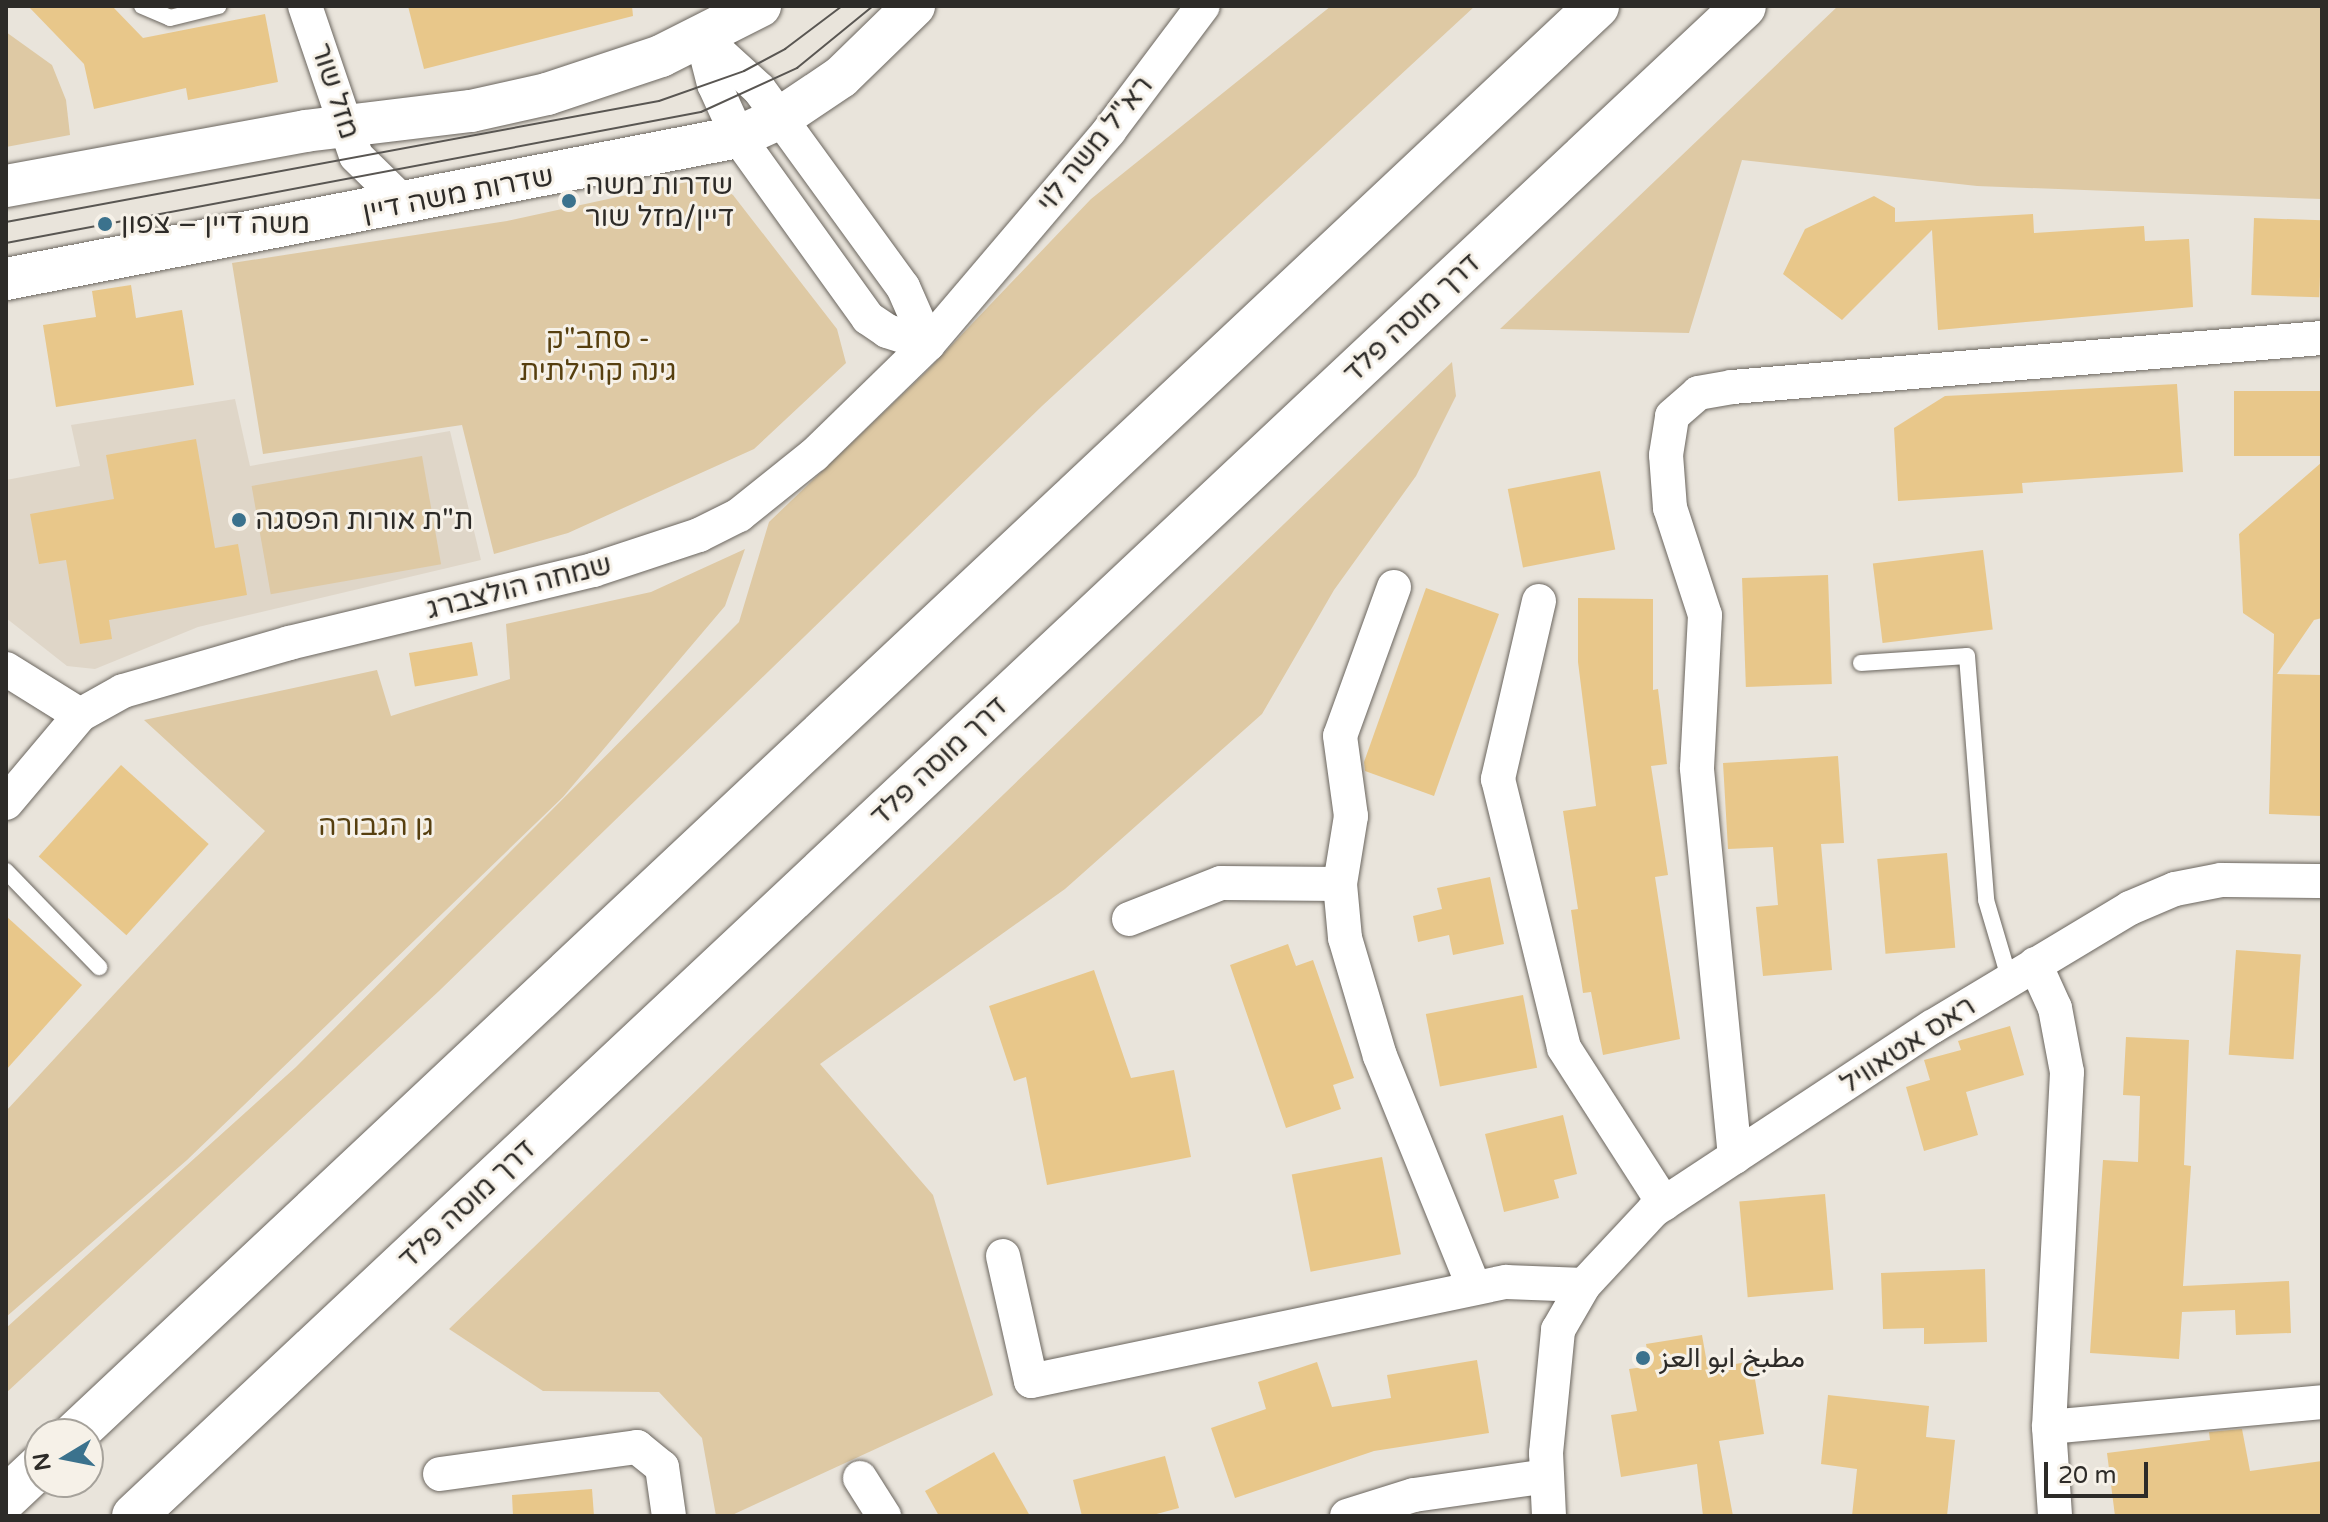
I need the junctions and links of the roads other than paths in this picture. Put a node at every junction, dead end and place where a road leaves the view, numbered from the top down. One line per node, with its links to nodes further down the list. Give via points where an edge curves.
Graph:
1 (142, 6): 2 (lane, via 170,18)
2 (219, 6)
3 (306, 6): 11 (street, מזל שור, via 330,69)
4 (760, 6): 9 (street)
5 (914, 6): 10 (street, שדרות משה דיין, via 872,51)
6 (1203, 6): 16 (street, רא"ל משה לוי, via 1109,131)
7 (1597, 6): 37 (highway)
8 (1744, 6): 44 (highway, דרך מוסה פלד)
9 (702, 37): 10 (street, via 744,71); 11 (street, via 605,77 547,94 471,111); 12 (street, via 714,84)
10 (780, 118): 12 (street, שדרות משה דיין); 18 (street, via 903,287)
11 (342, 127): 13 (street); 14 (street, מזל שור, via 370,174)
12 (738, 137): 14 (street, שדרות משה דיין); 18 (street, via 868,318 887,331)
13 (6, 186)
14 (406, 205): 15 (street, שדרות משה דיין)
15 (6, 279)
16 (985, 279): 18 (street, שמחה הולצברג)
17 (2322, 338): 31 (street, via 1732,387 1698,393 1672,416 1666,455 1670,508 1705,615 1697,768)
18 (928, 344): 23 (street, שמחה הולצברג, via 792,474 739,515 699,535 593,570 171,674 123,691)
19 (1394, 587): 27 (street, via 1340,736 1351,816)
20 (1539, 601): 32 (street, via 1498,779 1564,1048)
21 (1861, 663): 30 (lane, via 1967,656 1986,900)
22 (6, 669): 23 (street)
23 (80, 715): 24 (street, שמחה הולצברג)
24 (6, 803)
25 (6, 871): 29 (lane)
26 (2322, 881): 30 (street, ראס אטאוויל, via 2221,880 2175,889 2130,908)
27 (1340, 884): 28 (street, via 1221,883); 35 (street, via 1345,938 1380,1056)
28 (1129, 919)
29 (99, 967)
30 (2023, 972): 31 (street, ראס אטאוויל); 38 (street, via 2055,1008 2067,1072)
31 (1735, 1157): 32 (street, ראס אטאוויל)
32 (1664, 1204): 34 (street, ראס אטאוויל, via 1624,1237)
33 (1003, 1256): 35 (street, via 1031,1381)
34 (1584, 1285): 35 (street, via 1506,1282); 40 (street, ראס אטאוויל, via 1558,1330)
35 (1474, 1288)
36 (2322, 1402): 38 (street)
37 (92, 1418)
38 (2049, 1427): 49 (street)
39 (440, 1474): 45 (street, via 637,1447 662,1467)
40 (1547, 1476): 47 (street, via 1414,1495); 48 (street)
41 (860, 1478): 46 (street)
42 (24, 1481): 43 (highway)
43 (6, 1498)
44 (134, 1516)
45 (669, 1516)
46 (884, 1516)
47 (1347, 1516)
48 (1549, 1516)
49 (2055, 1516)

